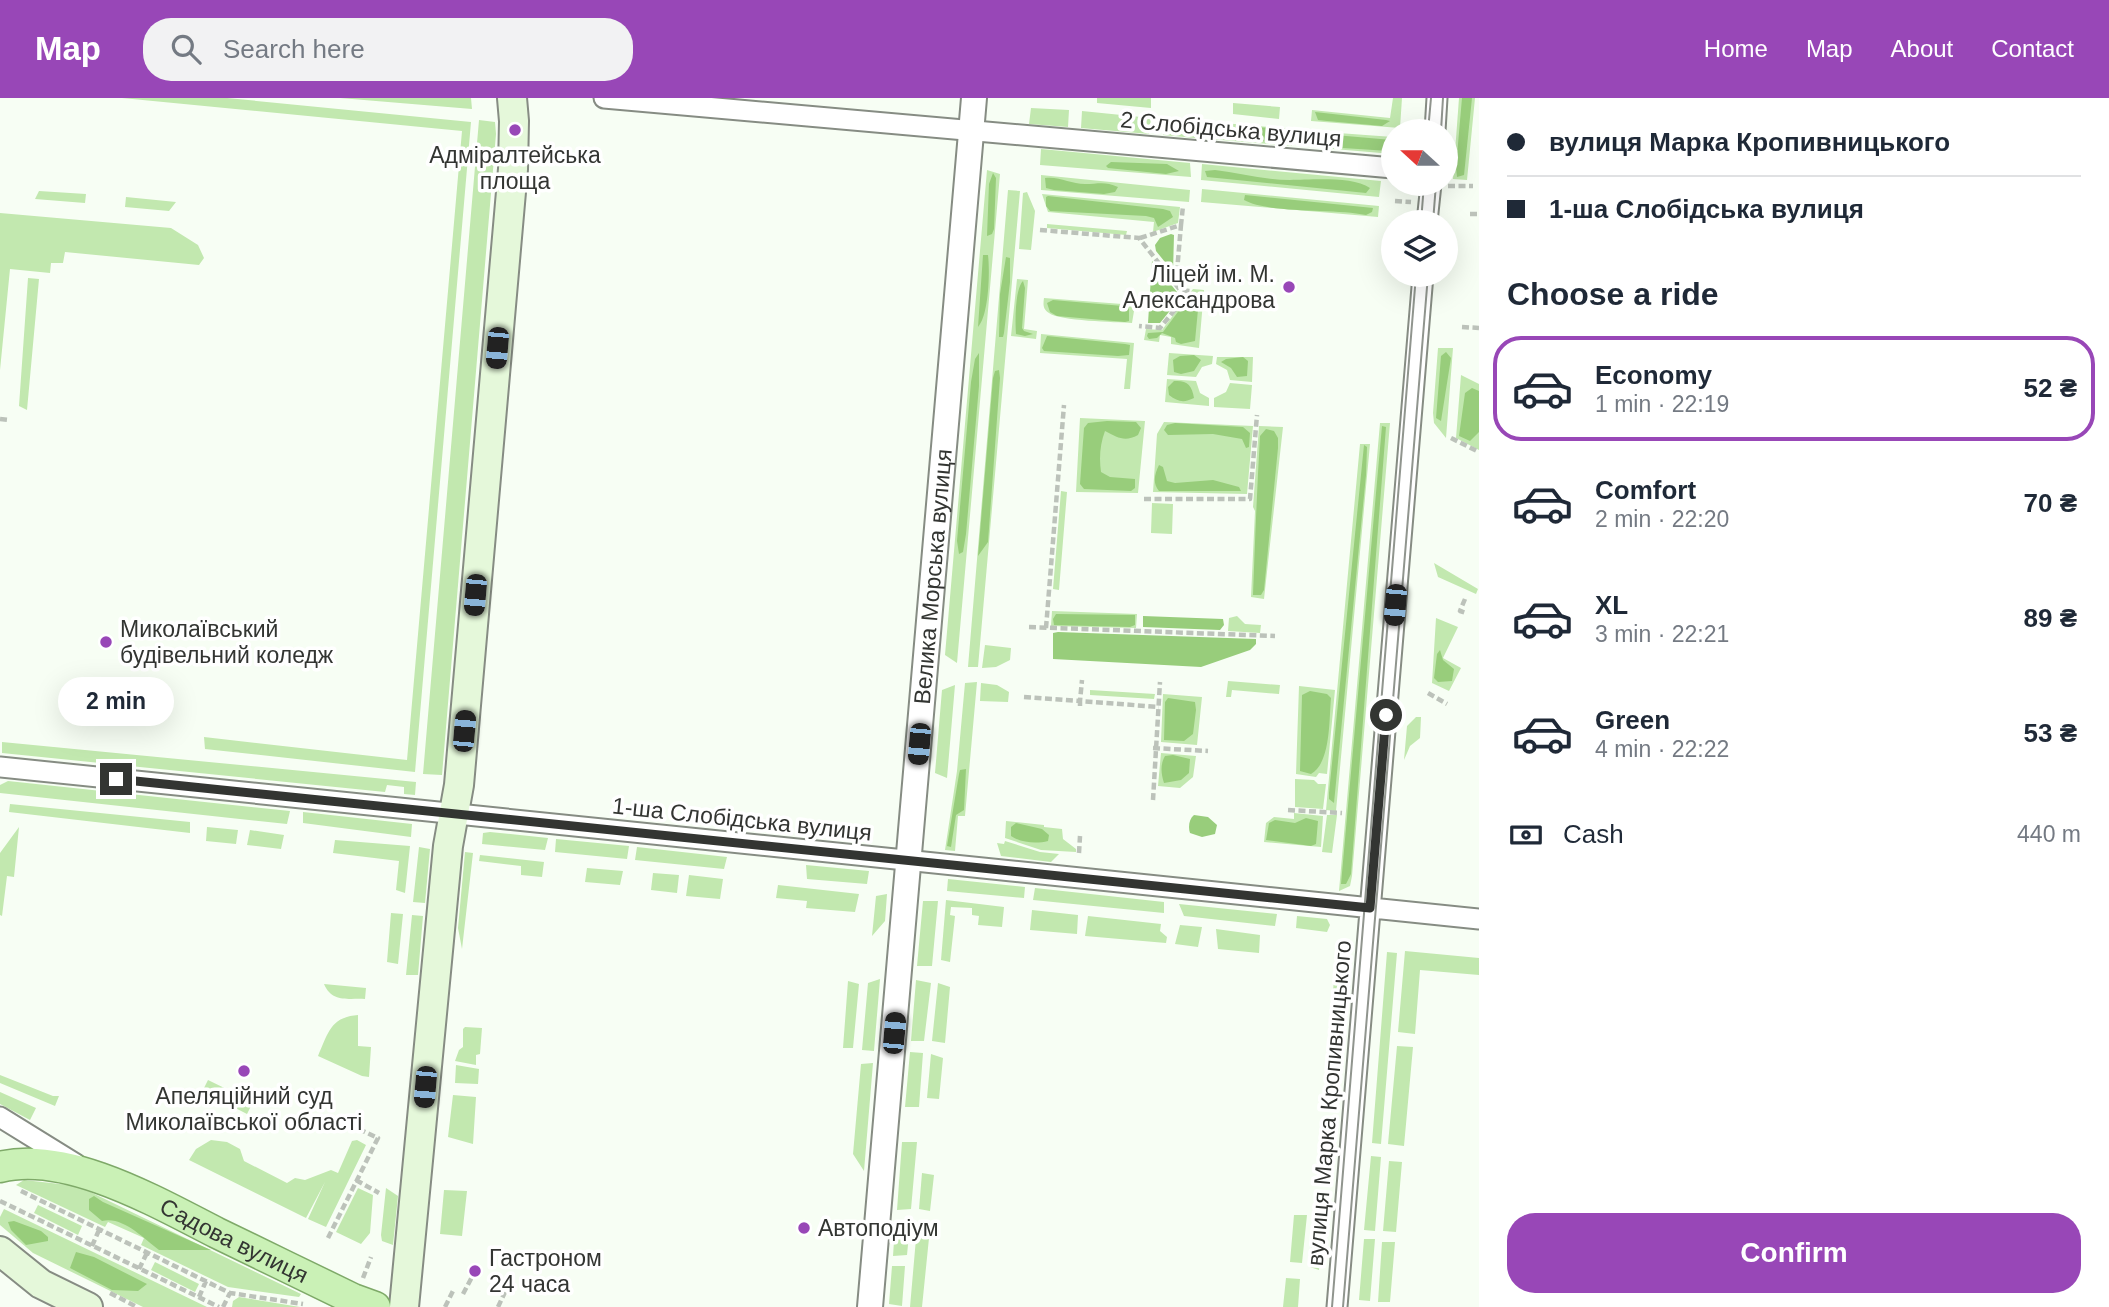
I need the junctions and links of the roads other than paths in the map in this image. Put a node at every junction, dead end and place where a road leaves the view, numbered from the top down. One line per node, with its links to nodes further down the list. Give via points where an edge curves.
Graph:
1 (512, 98): 10 (main road, via 513,169)
2 (604, 98): 6 (street, 2 Слобідська вулиця)
3 (974, 98): 6 (street, Велика Морська вулиця)
4 (1437, 98): 5 (street)
5 (1436, 119)
6 (972, 131): 7 (street, 2 Слобідська вулиця); 11 (street, Велика Морська вулиця)
7 (1381, 167)
8 (1422, 287): 12 (street, вулиця Марка Кропивницького)
9 (0, 767): 10 (street, 1-ша Слобідська вулиця)
10 (454, 813): 11 (street, 1-ша Слобідська вулиця); 20 (main road)
11 (909, 862): 12 (street, 1-ша Слобідська вулиця); 21 (street, Велика Морська вулиця)
12 (1370, 908): 13 (street, 1-ша Слобідська вулиця); 22 (street, вулиця Марка Кропивницького)
13 (1479, 919)
14 (0, 1117): 15 (street, Садова вулиця)
15 (92, 1174): 16 (main road, Садова вулиця, via 25,1162); 19 (main road, Садова вулиця)
16 (2, 1179)
17 (0, 1251): 18 (main road, via 41,1284)
18 (88, 1307)
19 (375, 1307)
20 (404, 1307)
21 (870, 1307)
22 (1337, 1307)

